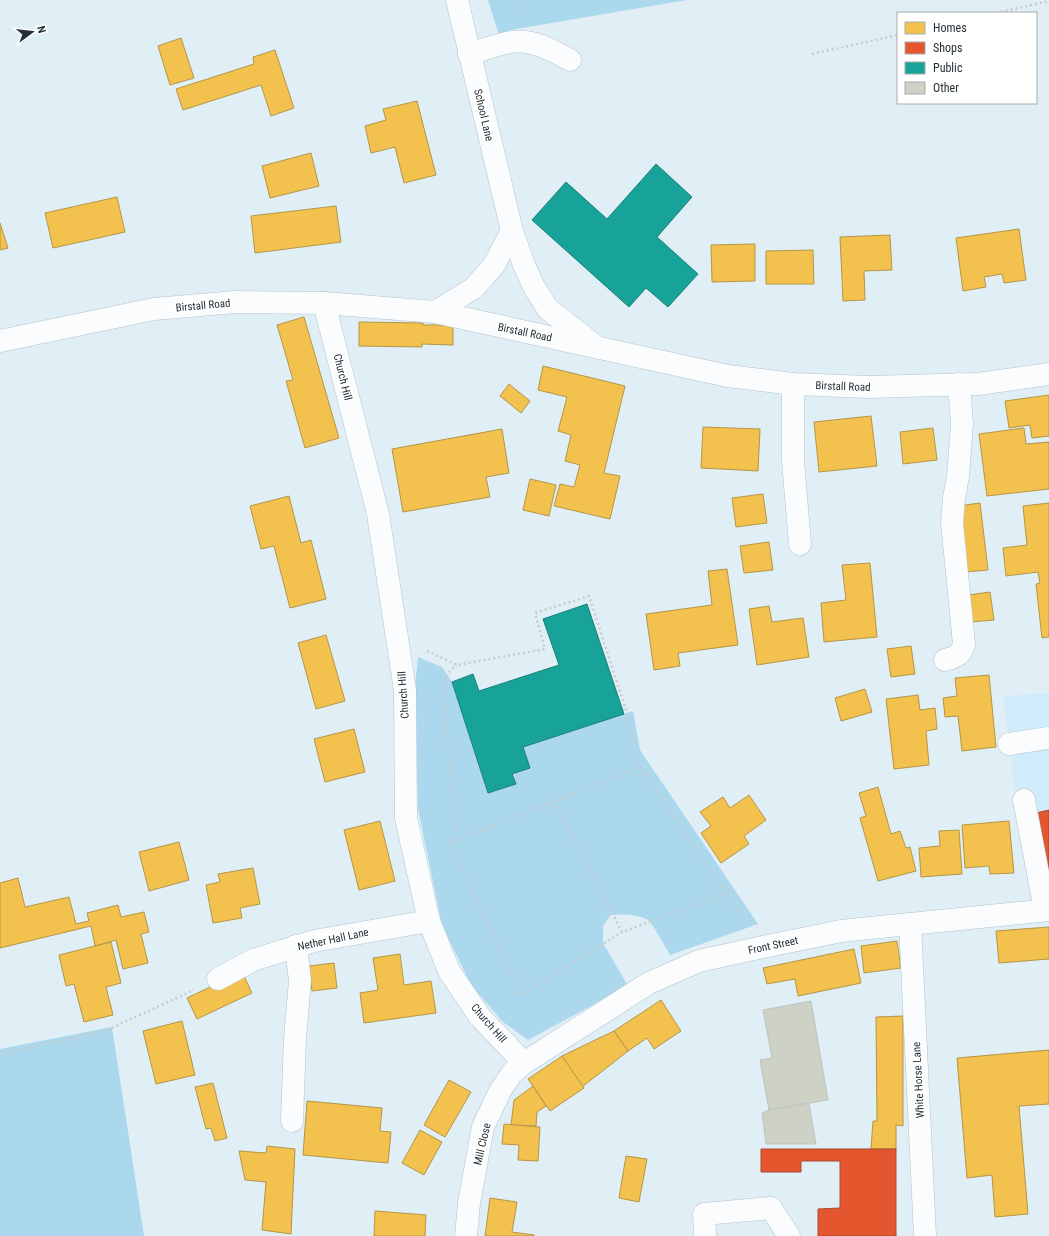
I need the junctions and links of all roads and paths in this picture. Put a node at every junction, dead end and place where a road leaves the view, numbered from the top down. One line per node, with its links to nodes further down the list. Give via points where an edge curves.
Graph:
1 (457, 0): 5 (street, School Lane)
2 (1049, 1): 3 (path)
3 (1000, 12)
4 (897, 35): 6 (path)
5 (469, 54): 7 (street, via 512,42 532,43 553,50); 8 (street, School Lane)
6 (812, 54)
7 (570, 60)
8 (512, 231): 10 (street, via 494,265 474,288); 12 (street, School Lane, via 534,287 548,309)
9 (324, 303): 10 (street, Birstall Road); 11 (street, Birstall Road, via 235,302 154,309); 17 (street, Church Hill, via 378,514)
10 (435, 312): 12 (street, Birstall Road)
11 (0, 340)
12 (598, 348): 14 (street, Birstall Road, via 728,376)
13 (1049, 374): 15 (street, Birstall Road, via 978,384)
14 (793, 384): 15 (street, Birstall Road, via 868,387); 16 (street, via 793,461)
15 (959, 384): 18 (street, via 962,424 952,523 964,644 962,652 957,657)
16 (800, 544)
17 (397, 638): 19 (path); 28 (street, Church Hill, via 405,690 406,818)
18 (945, 660)
19 (457, 665): 22 (path, via 545,650 535,613 590,596 630,719 636,760); 25 (path, via 444,679)
20 (1049, 738): 21 (street)
21 (1009, 744)
22 (640, 767): 24 (path); 26 (path)
23 (1024, 800): 27 (street)
24 (554, 802): 25 (path); 30 (path)
25 (456, 841): 30 (path, via 450,843 521,995)
26 (727, 893): 30 (path); 32 (path)
27 (1047, 910): 29 (street, Front Street)
28 (430, 921): 31 (street, Nether Hall Lane); 35 (street, Church Hill, via 450,971 480,1017)
29 (910, 924): 32 (street, Front Street, via 841,932); 40 (street, White Horse Lane)
30 (622, 932)
31 (296, 946): 33 (street, Nether Hall Lane, via 253,960); 36 (street, via 300,981)
32 (763, 947): 35 (street, Front Street, via 699,962 649,983)
33 (218, 979): 34 (path, via 105,1031)
34 (0, 1054)
35 (524, 1063): 37 (street, Mill Close, via 512,1073 500,1091 484,1127 469,1203)
36 (292, 1121)
37 (466, 1236)
38 (705, 1236): 39 (street, via 704,1214 771,1208)
39 (789, 1236)
40 (925, 1236)

